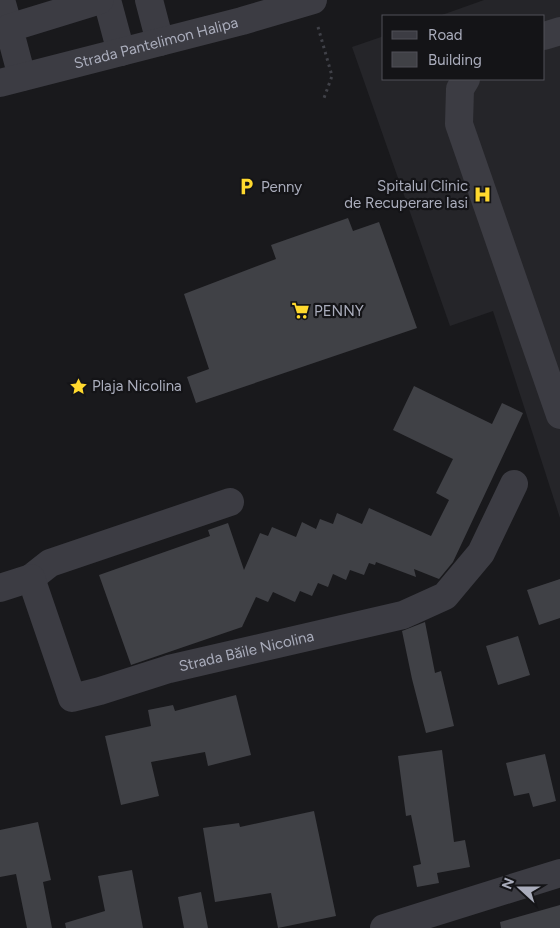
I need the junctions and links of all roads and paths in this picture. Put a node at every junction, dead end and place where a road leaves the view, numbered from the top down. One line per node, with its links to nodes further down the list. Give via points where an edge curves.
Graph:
1 (1, 0): 7 (street)
2 (100, 0): 7 (street)
3 (107, 0): 11 (street)
4 (149, 0): 10 (street)
5 (312, 0): 6 (street, Strada Pantelimon Halipa); 14 (path, via 332,76)
6 (239, 10): 10 (street, Strada Pantelimon Halipa)
7 (9, 28): 12 (street)
8 (560, 30): 9 (street)
9 (545, 36)
10 (160, 42): 11 (street, Strada Pantelimon Halipa)
11 (121, 52): 12 (street, Strada Pantelimon Halipa)
12 (11, 80)
13 (465, 80): 15 (street, via 460,89 459,124)
14 (324, 98)
15 (560, 415)
16 (514, 484): 18 (street, Strada Băile Nicolina, via 481,553 445,596 403,615 169,668 72,698)
17 (230, 502): 18 (street, via 50,563)
18 (31, 578): 19 (street)
19 (0, 588)
20 (560, 873): 21 (street)
21 (384, 928)

